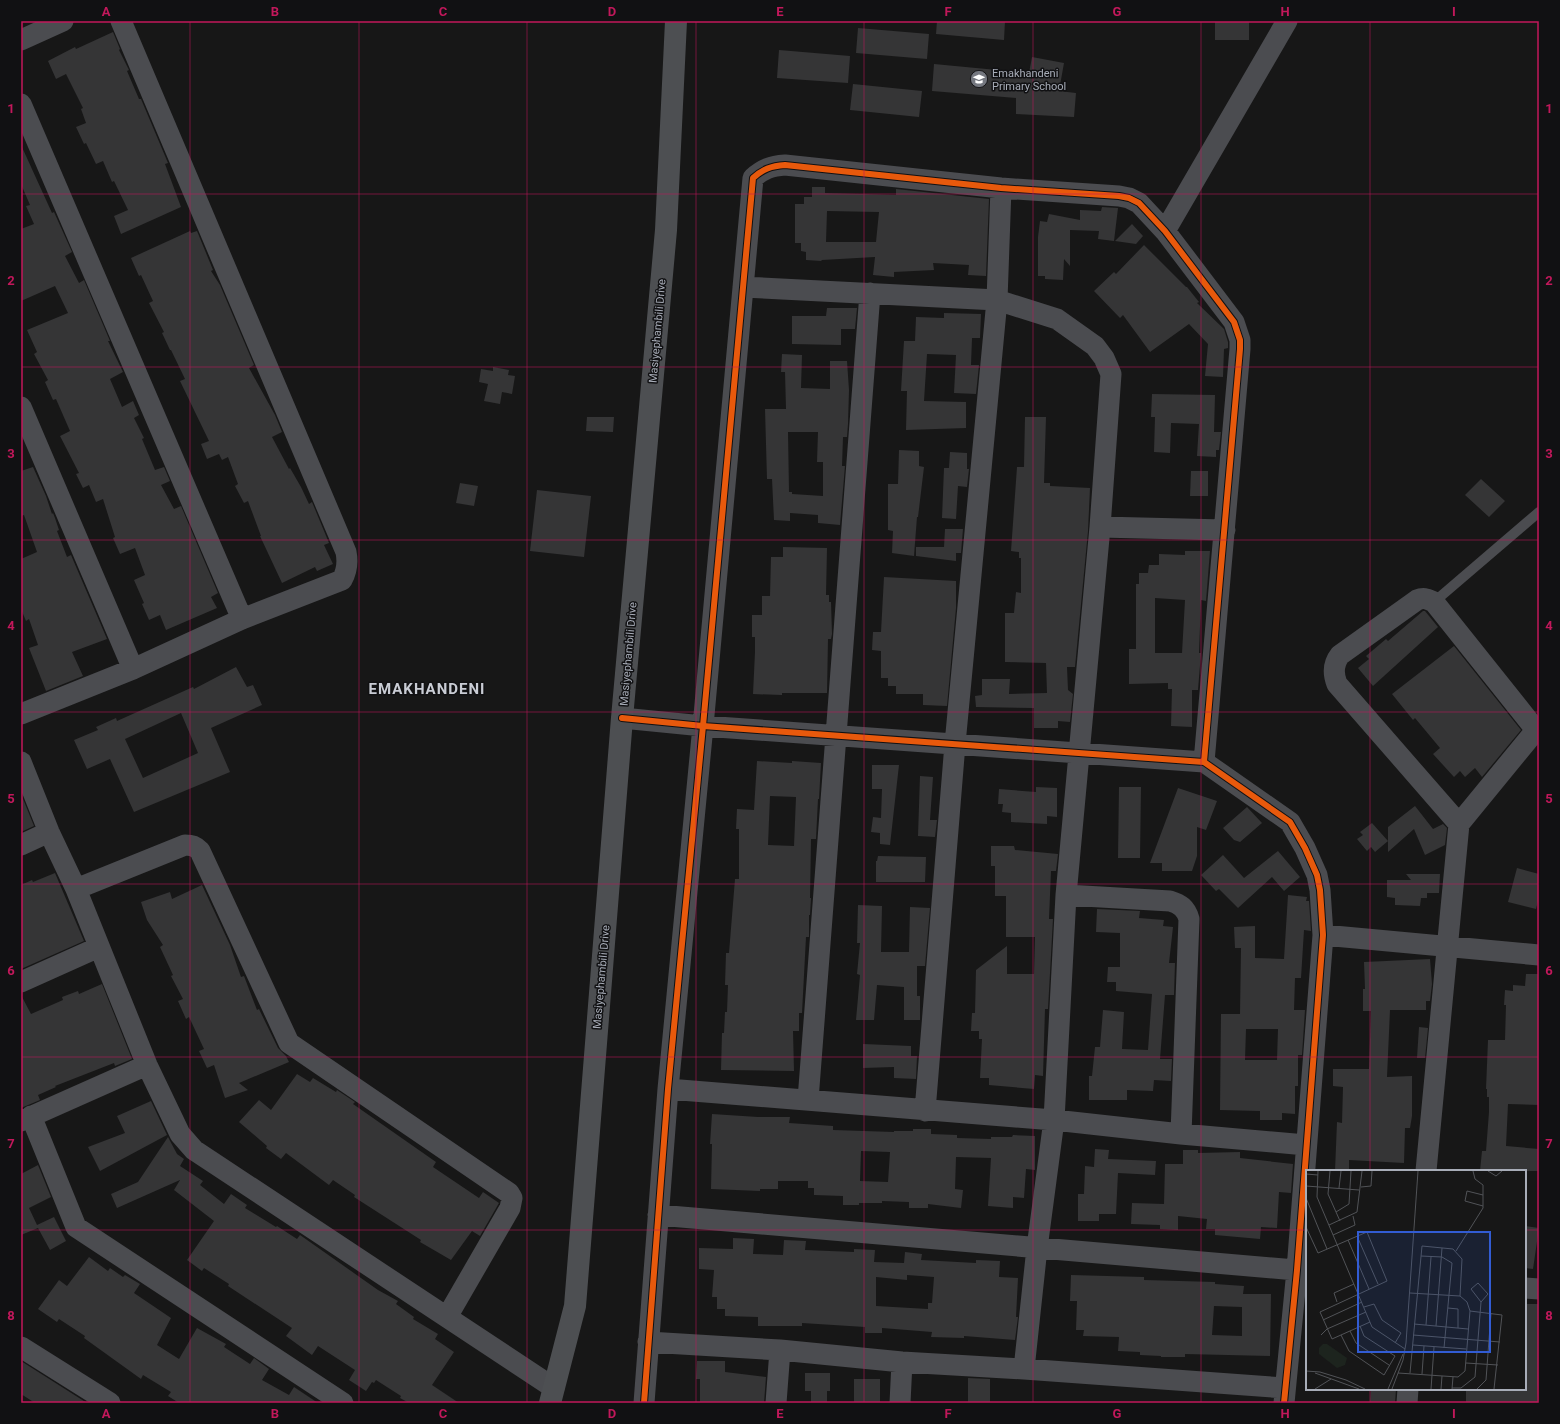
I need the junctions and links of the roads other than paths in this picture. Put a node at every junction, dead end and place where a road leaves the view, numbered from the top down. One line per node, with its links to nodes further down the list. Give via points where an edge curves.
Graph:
1 (63, 21): 5 (street)
2 (121, 21): 17 (street, via 346,552 347,566 342,580)
3 (676, 21): 20 (main road, Masiyephambili Drive, via 666,230)
4 (1287, 21): 8 (street)
5 (21, 40)
6 (21, 104): 17 (street)
7 (1001, 188): 8 (street, via 1129,198 1138,203); 9 (street, via 785,165 768,168 753,178); 11 (street)
8 (1165, 231): 15 (street, via 1234,322 1240,340)
9 (743, 287): 10 (street); 21 (street)
10 (870, 294): 11 (street); 22 (street)
11 (996, 300): 14 (street, via 1057,319 1094,346 1104,358 1111,374); 23 (street)
12 (21, 406): 18 (street)
13 (1539, 512): 16 (lane)
14 (1100, 527): 15 (street); 24 (street)
15 (1225, 530): 26 (street)
16 (1434, 602): 27 (street, via 1536,730); 27 (street, via 1426,598 1417,600 1340,655 1336,659 1334,676 1337,684)
17 (242, 619): 18 (street)
18 (133, 669): 19 (street)
19 (21, 714)
20 (622, 718): 21 (street); 58 (main road, Masiyephambili Drive, via 575,1306)
21 (703, 726): 22 (street); 38 (street)
22 (837, 735): 23 (street); 39 (street)
23 (955, 744): 24 (street); 40 (street)
24 (1079, 754): 26 (street); 31 (street)
25 (21, 762): 28 (street)
26 (1204, 762): 32 (street, via 1290,822 1317,875)
27 (1459, 824): 33 (street)
28 (49, 832): 29 (street); 30 (street)
29 (21, 845)
30 (76, 889): 34 (street); 51 (street, via 185,844 193,845 200,851 289,1043 509,1193 512,1198 510,1208)
31 (1066, 894): 42 (street); 43 (street, via 1170,901 1178,903 1187,913)
32 (1323, 935): 33 (street); 44 (street)
33 (1447, 945): 35 (street); 45 (street)
34 (99, 947): 36 (street); 37 (street)
35 (1539, 955)
36 (21, 982)
37 (147, 1065): 41 (street); 51 (street, via 180,1134 194,1150)
38 (668, 1089): 39 (street); 46 (street)
39 (808, 1100): 40 (street)
40 (925, 1111): 42 (street)
41 (26, 1118): 61 (street, via 76,1227)
42 (1054, 1120): 43 (street); 47 (street)
43 (1181, 1134): 44 (street)
44 (1306, 1145): 48 (street)
45 (1426, 1170)
46 (658, 1215): 47 (street); 52 (street)
47 (1037, 1248): 48 (street); 56 (street)
48 (1302, 1270): 59 (street)
49 (1526, 1288): 50 (street)
50 (1539, 1290)
51 (447, 1316): 58 (street)
52 (648, 1342): 54 (street); 62 (street)
53 (21, 1347): 60 (street)
54 (780, 1350): 55 (street); 63 (street)
55 (902, 1362): 56 (street); 64 (street)
56 (1024, 1369): 59 (street)
57 (1408, 1390): 65 (street)
58 (552, 1395)
59 (1285, 1395)
60 (110, 1403)
61 (343, 1403)
62 (644, 1403)
63 (776, 1403)
64 (900, 1403)
65 (1407, 1403)

